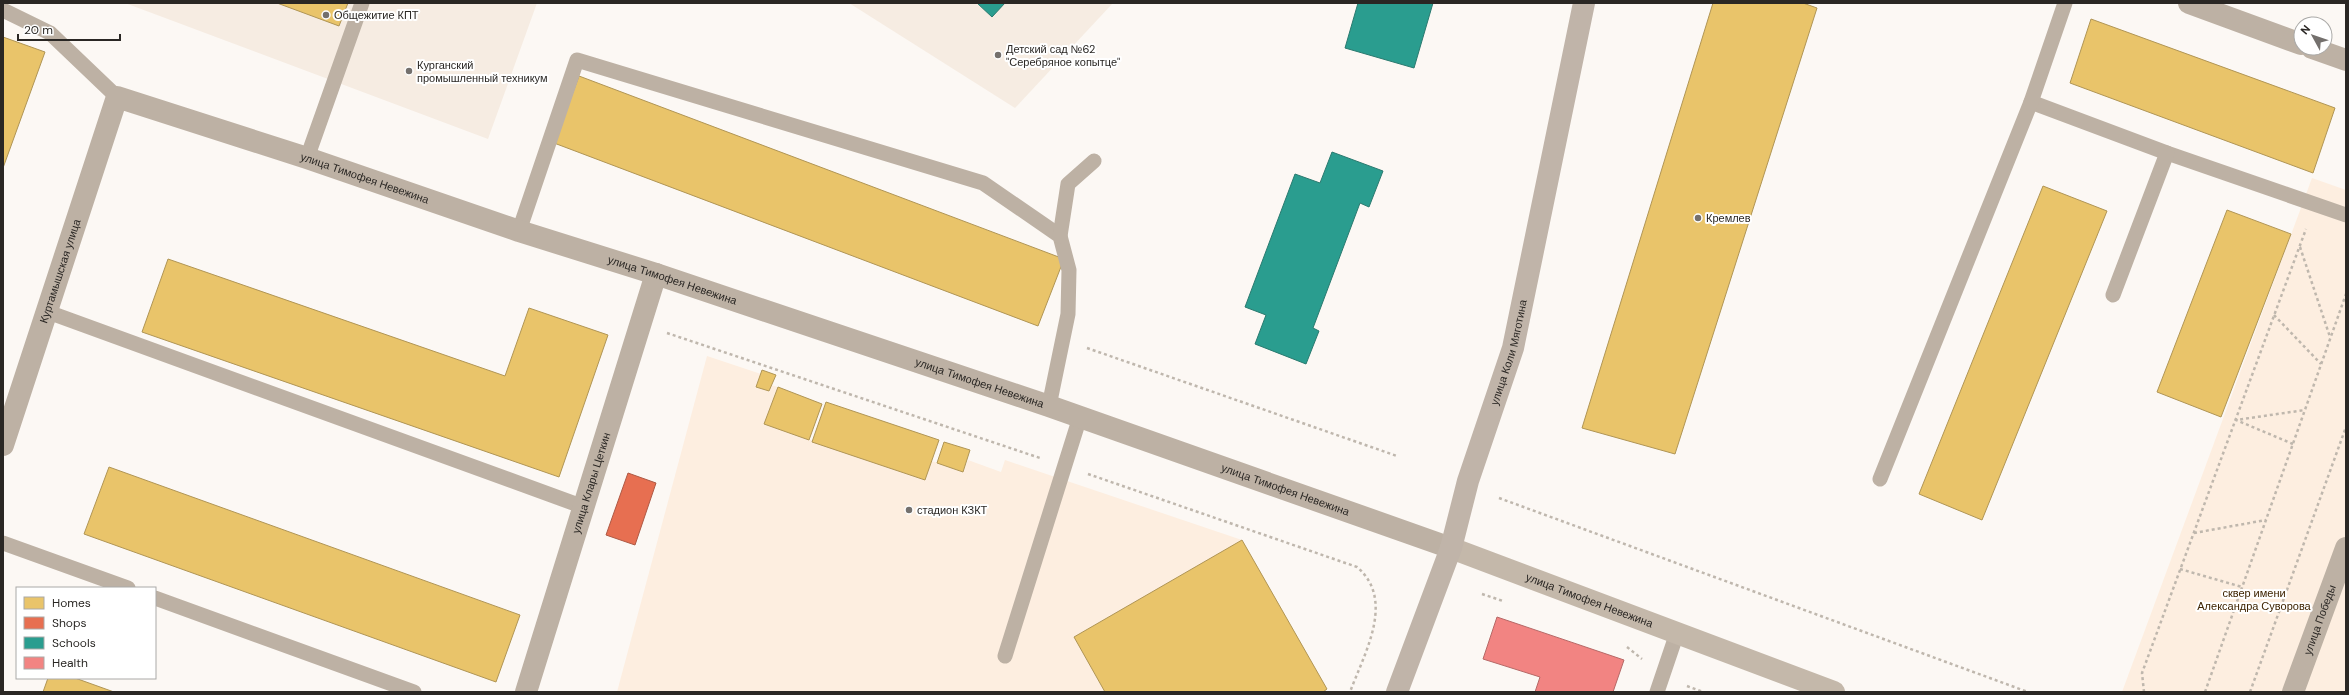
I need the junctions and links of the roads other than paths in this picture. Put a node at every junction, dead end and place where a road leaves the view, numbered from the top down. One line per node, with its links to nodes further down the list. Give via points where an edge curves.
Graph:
1 (362, 3): 12 (lane)
2 (1584, 3): 26 (main road, улица Коли Мяготина, via 1513,348 1468,481)
3 (2066, 3): 10 (lane)
4 (2189, 3): 6 (street)
5 (3, 10): 9 (lane, via 50,33)
6 (2293, 41)
7 (2333, 55): 8 (street)
8 (2346, 60)
9 (117, 98): 12 (street, улица Тимофея Невежина); 19 (street, Куртамышская улица)
10 (2031, 102): 11 (lane); 23 (lane)
11 (2167, 153): 14 (lane); 18 (lane)
12 (307, 158): 15 (street, улица Тимофея Невежина)
13 (1094, 161): 16 (lane, via 1068,184)
14 (2346, 214)
15 (518, 231): 16 (lane, via 577,60 983,183); 17 (street, улица Тимофея Невежина)
16 (1060, 236): 20 (lane, via 1069,270 1068,314)
17 (656, 274): 20 (street, улица Тимофея Невежина); 24 (street, улица Клары Цеткин)
18 (2113, 295)
19 (48, 312): 22 (street, Куртамышская улица); 24 (lane)
20 (1049, 406): 21 (street, улица Тимофея Невежина)
21 (1080, 417): 26 (street, улица Тимофея Невежина); 31 (lane)
22 (3, 445)
23 (1880, 479)
24 (584, 507): 33 (street, улица Клары Цеткин)
25 (3, 543): 28 (lane)
26 (1451, 548): 30 (street, улица Тимофея Невежина); 34 (main road, улица Коли Мяготина)
27 (2346, 548): 37 (street, улица Победы)
28 (125, 587)
29 (156, 598): 32 (lane)
30 (1677, 633): 35 (lane); 36 (street, улица Тимофея Невежина)
31 (1005, 656)
32 (414, 692)
33 (526, 692)
34 (1397, 692)
35 (1657, 692)
36 (1834, 692)
37 (2293, 692)

